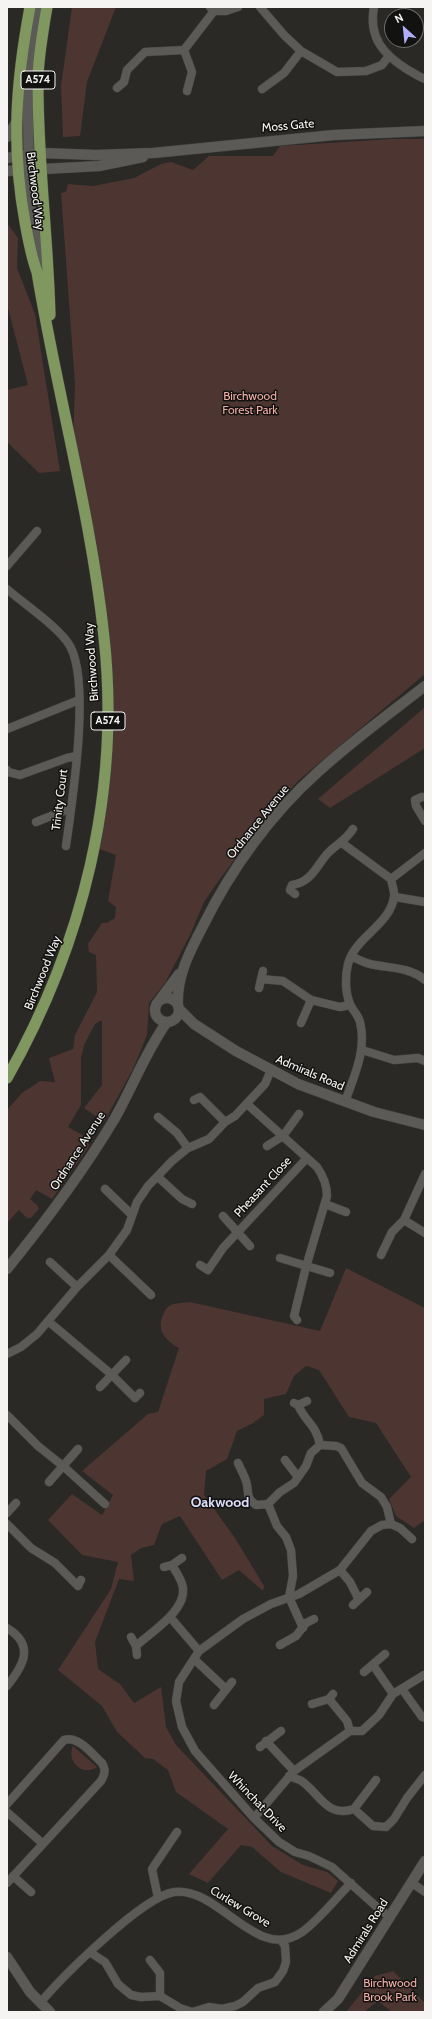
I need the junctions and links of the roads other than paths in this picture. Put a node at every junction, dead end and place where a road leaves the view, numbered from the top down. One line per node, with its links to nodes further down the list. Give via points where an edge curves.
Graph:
1 (30, 7): 15 (main road, Birchwood Way / A574, via 20,67)
2 (39, 7): 20 (street, A574, via 33,31 27,84)
3 (47, 7): 19 (main road, Birchwood Way / A574, via 38,75)
4 (238, 7): 7 (street, via 226,11)
5 (260, 7): 9 (street)
6 (374, 7): 10 (street, via 372,24 382,50)
7 (212, 9): 8 (street)
8 (184, 50): 12 (street, via 144,52 127,70 124,82); 14 (street, via 192,72)
9 (301, 51): 10 (street, via 337,72 366,71 382,65); 13 (street, via 284,74)
10 (388, 57): 11 (street, via 420,78)
11 (425, 78)
12 (118, 88)
13 (262, 89)
14 (187, 91)
15 (16, 123): 17 (street); 21 (main road, Birchwood Way / A574)
16 (425, 131): 18 (street, Moss Gate, via 334,135)
17 (7, 137)
18 (153, 153): 19 (street, Moss Gate); 22 (street, Moss Gate, via 113,164)
19 (41, 154): 20 (street, Moss Gate); 22 (main road, Birchwood Way / A574)
20 (29, 155): 21 (street, Moss Gate); 23 (street, via 27,163)
21 (12, 157): 23 (main road, Birchwood Way / A574)
22 (35, 170): 23 (street, Moss Gate); 24 (street, A574, via 30,194 39,256); 25 (main road, Birchwood Way / A574, via 49,264)
23 (12, 171): 24 (main road, Birchwood Way / A574)
24 (37, 272): 25 (main road, Birchwood Way / A574)
25 (52, 352): 62 (main road, Birchwood Way / A574, via 86,518 100,602 108,694 106,773 96,844 79,913 44,1007)
26 (37, 531): 27 (street)
27 (7, 566)
28 (7, 589): 30 (street, Trinity Court, via 65,639 76,661)
29 (425, 686): 47 (street, Ordnance Avenue, via 347,747 288,802 221,891)
30 (79, 700): 31 (street); 32 (street, Trinity Court)
31 (7, 729)
32 (77, 756): 33 (street, Trinity Court, via 20,775); 35 (street, Trinity Court)
33 (7, 770)
34 (422, 797): 36 (street, via 416,800 416,806)
35 (71, 808): 37 (street); 40 (street, Trinity Court)
36 (425, 821)
37 (36, 822)
38 (353, 829): 39 (street)
39 (342, 843): 42 (street); 43 (street, via 328,853 315,873 303,882 292,885 290,890)
40 (66, 846)
41 (425, 853): 42 (street)
42 (391, 880): 44 (street)
43 (295, 894)
44 (395, 897): 45 (street); 46 (street, via 390,910 356,946)
45 (425, 902)
46 (351, 956): 48 (street, via 373,965 404,969); 52 (street, via 346,980)
47 (182, 970): 51 (street, Ordnance Avenue); 53 (street, Ordnance Avenue, via 177,992)
48 (425, 980)
49 (259, 988): 50 (street, via 262,975 283,982)
50 (311, 1000): 52 (street, via 340,1007); 56 (street)
51 (159, 1001): 53 (street, via 170,998); 54 (street)
52 (350, 1005): 59 (street, via 358,1014)
53 (178, 1008): 55 (street, via 176,1017); 57 (street, Admirals Road)
54 (156, 1014): 55 (street, via 160,1020); 58 (street, Ordnance Avenue)
55 (169, 1021): 57 (street, Admirals Road); 58 (street, Ordnance Avenue)
56 (301, 1023)
57 (194, 1024): 61 (street, Admirals Road)
58 (156, 1038): 92 (street, Ordnance Avenue, via 104,1136 54,1209)
59 (362, 1050): 60 (street, via 394,1060 418,1058); 64 (street)
60 (425, 1061)
61 (271, 1070): 64 (street, Admirals Road, via 298,1084); 65 (street, via 265,1084)
62 (7, 1078)
63 (194, 1100): 68 (street, via 200,1097)
64 (345, 1102): 69 (street, Admirals Road)
65 (247, 1104): 68 (street); 70 (street)
66 (299, 1114): 70 (street)
67 (158, 1117): 72 (street, via 177,1133)
68 (226, 1122): 72 (street, via 209,1139)
69 (425, 1125)
70 (283, 1136): 71 (street); 73 (street)
71 (266, 1146)
72 (188, 1148): 75 (street)
73 (306, 1159): 78 (street, via 317,1167 323,1176 326,1188); 83 (street, Pheasant Close)
74 (425, 1174): 82 (street)
75 (158, 1177): 77 (street, via 182,1199); 80 (street, via 136,1202)
76 (105, 1189): 80 (street)
77 (192, 1204)
78 (325, 1204): 79 (street); 91 (street)
79 (346, 1212)
80 (131, 1214): 86 (street, via 127,1230)
81 (223, 1216): 83 (street, Pheasant Close)
82 (404, 1220): 84 (street); 87 (street, via 392,1232)
83 (238, 1232): 85 (street, Pheasant Close); 90 (street, Pheasant Close, via 208,1270)
84 (425, 1233)
85 (250, 1246)
86 (109, 1255): 94 (street); 95 (street)
87 (381, 1255)
88 (280, 1258): 91 (street)
89 (50, 1262): 94 (street)
90 (200, 1265)
91 (306, 1267): 93 (street); 96 (street, via 294,1316)
92 (7, 1269)
93 (330, 1273)
94 (78, 1287): 97 (street)
95 (152, 1297)
96 (297, 1320)
97 (48, 1321): 98 (street, via 37,1334); 100 (street)
98 (7, 1353)
99 (126, 1360): 100 (street)
100 (111, 1374): 101 (street); 102 (street, via 135,1398)
101 (100, 1387)
102 (140, 1394)
103 (307, 1401): 105 (street, via 295,1404 303,1416 313,1424)
104 (7, 1414): 109 (street, via 38,1446)
105 (320, 1445): 110 (street, via 311,1453); 117 (street, via 341,1448 362,1483 381,1497 387,1507)
106 (78, 1449): 109 (street)
107 (285, 1460): 110 (street)
108 (239, 1461): 114 (street, via 249,1500 256,1505)
109 (64, 1466): 111 (street); 113 (street)
110 (298, 1477): 114 (street)
111 (49, 1482)
112 (16, 1503): 115 (street)
113 (105, 1504)
114 (268, 1504): 123 (street, via 291,1550 293,1576)
115 (7, 1514)
116 (7, 1524): 121 (street, via 30,1548 54,1564 78,1586)
117 (391, 1524): 118 (street); 120 (street, Whinchat Drive, via 382,1525 371,1531)
118 (412, 1539)
119 (182, 1558): 124 (street, via 168,1566 183,1587 182,1601)
120 (340, 1570): 122 (street, via 350,1582 356,1601); 123 (street, Whinchat Drive, via 299,1594)
121 (81, 1580)
122 (367, 1592)
123 (289, 1597): 127 (street); 131 (street, Whinchat Drive, via 243,1619)
124 (170, 1617): 130 (street); 131 (street)
125 (314, 1619): 127 (street)
126 (7, 1628): 139 (street, via 20,1638 24,1646 24,1656 19,1670)
127 (303, 1628): 129 (street, via 296,1636)
128 (131, 1638): 130 (street)
129 (280, 1645)
130 (136, 1646): 133 (street)
131 (199, 1651): 134 (street, Whinchat Drive)
132 (385, 1654): 135 (street)
133 (137, 1655)
134 (194, 1659): 140 (street); 154 (street, Whinchat Drive, via 179,1682 176,1701 182,1727 195,1751)
135 (373, 1664): 136 (street); 142 (street)
136 (364, 1672)
137 (424, 1675): 141 (street)
138 (232, 1682): 140 (street)
139 (7, 1686)
140 (226, 1689): 144 (street)
141 (402, 1689): 142 (street); 145 (street)
142 (393, 1694): 147 (street, via 379,1715 362,1731)
143 (312, 1704): 147 (street, via 331,1696 347,1721)
144 (214, 1705)
145 (425, 1718)
146 (281, 1731): 148 (street, via 263,1744)
147 (350, 1731): 148 (street)
148 (291, 1774): 152 (street, via 329,1807 344,1812); 154 (street)
149 (425, 1775): 152 (street, via 386,1827 373,1826)
150 (376, 1780): 152 (street)
151 (7, 1804): 156 (street, via 64,1740 70,1738 77,1741 102,1763 105,1772 101,1781)
152 (354, 1809)
153 (7, 1812): 156 (street)
154 (254, 1818): 161 (street, Whinchat Drive, via 278,1842 332,1868)
155 (177, 1832): 164 (street, via 152,1869)
156 (42, 1843): 158 (street)
157 (425, 1861): 159 (street, Admirals Road)
158 (13, 1876): 160 (street); 162 (street)
159 (412, 1882): 163 (street); 165 (street, Admirals Road)
160 (7, 1883)
161 (351, 1883): 165 (street, Whinchat Drive); 166 (street, via 303,1932 290,1939)
162 (31, 1892)
163 (425, 1892)
164 (158, 1898): 166 (street, Curlew Grove, via 174,1892 191,1894 208,1900 260,1935); 167 (street, Curlew Grove, via 117,1928)
165 (390, 1916): 173 (street, Admirals Road, via 338,1998)
166 (281, 1940): 170 (street, via 285,1946 286,1962 280,1977 270,1985 258,1988 235,2006 222,2009 209,2007 192,2012)
167 (91, 1953): 170 (street, via 105,1962 118,1984 131,1994 141,1997); 171 (street, Curlew Grove, via 56,1984)
168 (7, 1957): 171 (street)
169 (150, 1960): 170 (street, via 160,1973)
170 (160, 1996)
171 (40, 2003): 172 (street)
172 (50, 2012)
173 (324, 2012)

